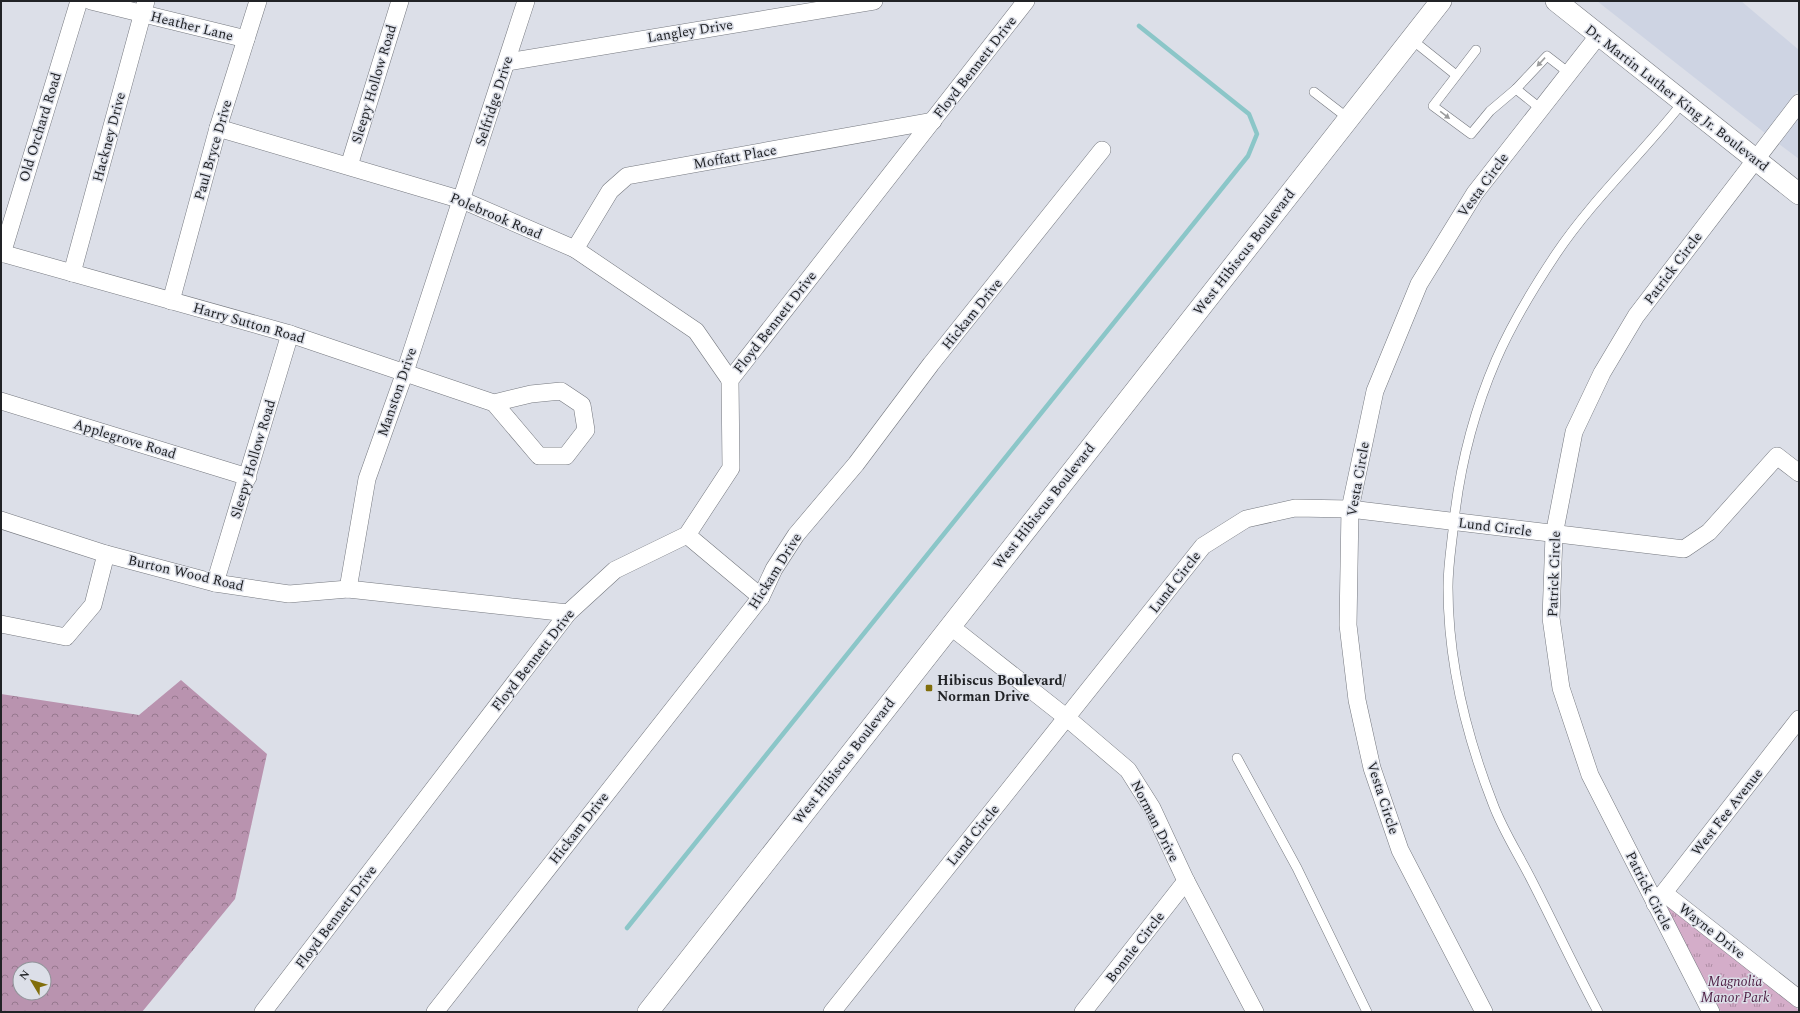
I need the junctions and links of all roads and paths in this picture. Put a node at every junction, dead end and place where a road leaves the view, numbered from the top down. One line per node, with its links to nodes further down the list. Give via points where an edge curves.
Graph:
1 (79, 1): 32 (street, Old Orchard Road)
2 (91, 1): 10 (street, Heather Lane)
3 (258, 1): 12 (street, Paul Bryce Drive)
4 (400, 1): 28 (street, Sleepy Hollow Road)
5 (526, 1): 15 (street, Selfridge Drive)
6 (874, 1): 15 (street, Langley Drive)
7 (1026, 1): 24 (street, Floyd Bennett Drive)
8 (1556, 1): 11 (street, Dr. Martin Luther King Jr. Boulevard)
9 (1437, 3): 13 (street, West Hibiscus Boulevard)
10 (144, 7): 12 (street, Heather Lane); 33 (street, Hackney Drive)
11 (1598, 36): 16 (street, Vesta Circle); 20 (street, Dr. Martin Luther King Jr. Boulevard)
12 (246, 39): 25 (street, Paul Bryce Drive)
13 (1411, 39): 17 (lane); 23 (street, West Hibiscus Boulevard)
14 (1476, 50): 17 (lane)
15 (507, 62): 30 (street, Selfridge Drive)
16 (1569, 73): 18 (lane, one-way to 18, via 1547,56); 22 (street, Vesta Circle)
17 (1456, 75): 18 (lane, one-way to 18, via 1433,106 1471,134 1490,111)
18 (1516, 89): 22 (lane)
19 (1314, 92): 23 (lane)
20 (1683, 102): 27 (street, Dr. Martin Luther King Jr. Boulevard); 44 (lane, via 1587,212 1557,252 1513,328 1496,360 1475,416)
21 (1799, 103): 27 (street, Patrick Circle)
22 (1541, 109): 42 (street, Vesta Circle, via 1475,193 1419,284 1375,391)
23 (1349, 119): 53 (street, West Hibiscus Boulevard)
24 (933, 121): 31 (street, Moffatt Place, via 627,176 610,191); 37 (street, Floyd Bennett Drive)
25 (218, 128): 28 (street, Polebrook Road); 34 (street, Paul Bryce Drive)
26 (1102, 150): 50 (street, Hickam Drive, via 931,364 856,464 796,535 774,569)
27 (1756, 160): 29 (street, Dr. Martin Luther King Jr. Boulevard); 45 (street, Patrick Circle, via 1636,316 1602,372 1574,432)
28 (349, 166): 30 (street, Polebrook Road)
29 (1799, 194)
30 (462, 200): 31 (street, Polebrook Road); 36 (street, Manston Drive)
31 (575, 249): 37 (street, Polebrook Road, via 696,331)
32 (1, 254): 33 (street, Harry Sutton Road)
33 (72, 273): 34 (street, Harry Sutton Road)
34 (172, 301): 35 (street, Harry Sutton Road)
35 (290, 334): 36 (street, Harry Sutton Road); 41 (street, Sleepy Hollow Road)
36 (405, 372): 39 (street, Harry Sutton Road); 49 (street, Manston Drive, via 367,479)
37 (730, 380): 46 (street, Floyd Bennett Drive, via 731,468)
38 (1, 400): 41 (street, Applegrove Road)
39 (494, 403): 39 (street, via 539,456 566,456 586,430 582,405 561,391 532,394)
40 (1799, 473): 45 (street, Lund Circle, via 1776,456 1710,532 1684,549)
41 (248, 477): 48 (street, Sleepy Hollow Road)
42 (1350, 509): 44 (street, Lund Circle); 54 (street, Lund Circle, via 1295,508 1246,519 1203,546); 67 (street, Vesta Circle, via 1348,625 1357,700 1372,768 1400,850)
43 (1, 520): 47 (street, Burton Wood Road)
44 (1454, 522): 45 (street, Lund Circle); 68 (lane, via 1448,588 1452,642 1461,700 1475,754 1502,825)
45 (1554, 534): 58 (street, Patrick Circle, via 1551,618 1561,688 1590,775)
46 (687, 535): 50 (street); 51 (street, Floyd Bennett Drive, via 615,570)
47 (106, 554): 48 (street, Burton Wood Road); 52 (street, via 93,605 66,637)
48 (215, 583): 49 (street, Burton Wood Road, via 290,594)
49 (348, 589): 51 (street, Burton Wood Road)
50 (761, 597): 61 (street, Hickam Drive)
51 (568, 614): 60 (street, Floyd Bennett Drive)
52 (1, 624)
53 (950, 626): 54 (street, Norman Drive); 62 (street, West Hibiscus Boulevard)
54 (1067, 718): 57 (street, Norman Drive, via 1128,770 1152,808); 63 (street, Lund Circle)
55 (1796, 729): 58 (street, West Fee Avenue)
56 (1237, 758): 66 (lane, via 1297,868)
57 (1186, 881): 64 (street, Bonnie Circle); 65 (street, Norman Drive)
58 (1660, 899): 59 (street, Wayne Drive); 69 (street, Patrick Circle)
59 (1799, 999)
60 (263, 1012)
61 (435, 1012)
62 (648, 1012)
63 (832, 1012)
64 (1084, 1012)
65 (1255, 1012)
66 (1367, 1012)
67 (1484, 1012)
68 (1598, 1012)
69 (1711, 1012)

